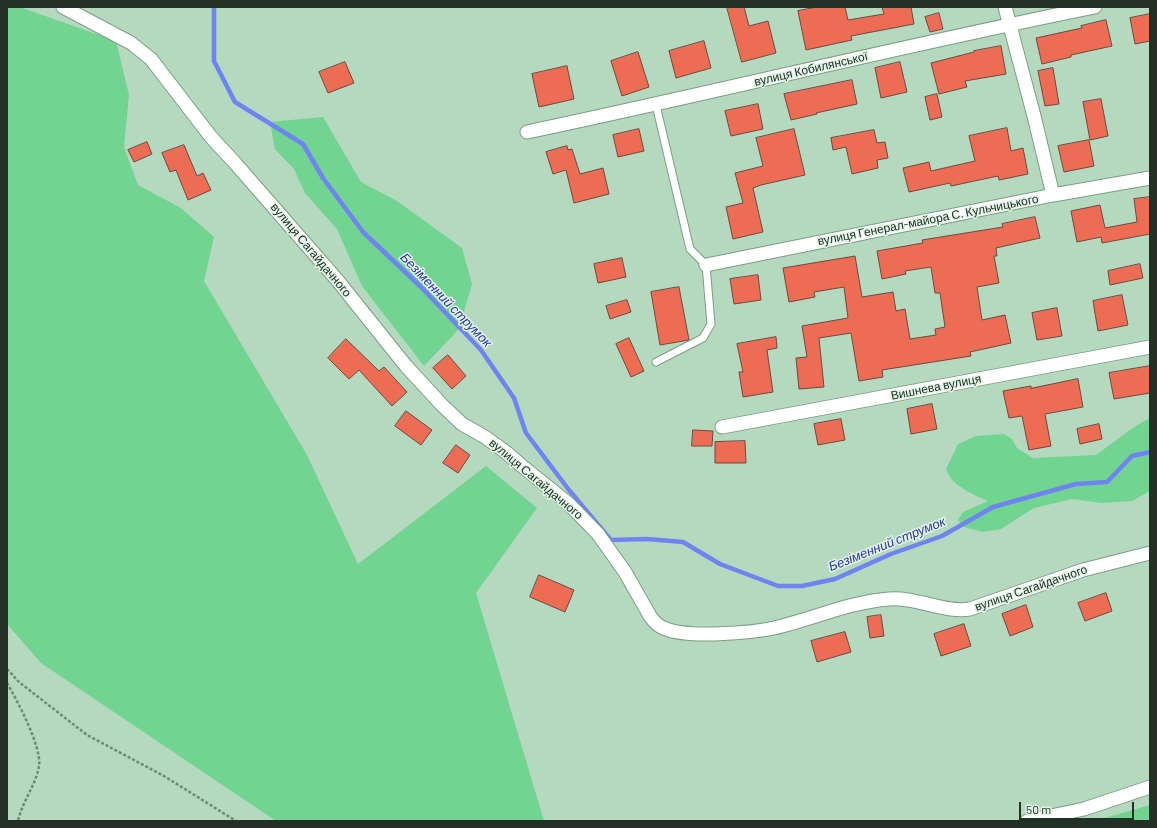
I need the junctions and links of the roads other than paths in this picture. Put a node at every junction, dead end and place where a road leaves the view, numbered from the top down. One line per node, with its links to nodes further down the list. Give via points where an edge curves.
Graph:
1 (63, 7): 13 (street, вулиця Сагайдачного, via 131,43 151,59 211,136 338,281 406,366 462,424 507,453 584,519 613,553 654,622 664,629 693,633 754,631 888,599 912,599 959,610 970,609 1083,570)
2 (1005, 7): 4 (street)
3 (1095, 7): 4 (street, вулиця Кобилянської)
4 (1009, 24): 5 (street, вулиця Кобилянської); 8 (street)
5 (656, 105): 6 (street, вулиця Кобилянської); 9 (lane, via 690,249)
6 (527, 132)
7 (1150, 178): 8 (street, вулиця Генерал-майора С. Кульчицького)
8 (1053, 195): 9 (street, вулиця Генерал-майора С. Кульчицького)
9 (706, 265): 11 (lane, via 711,324 703,338)
10 (1150, 347): 12 (street, Вишнева вулиця)
11 (656, 362)
12 (722, 427)
13 (1150, 553)
14 (1150, 787): 15 (street, via 1084,809)
15 (1027, 821)

